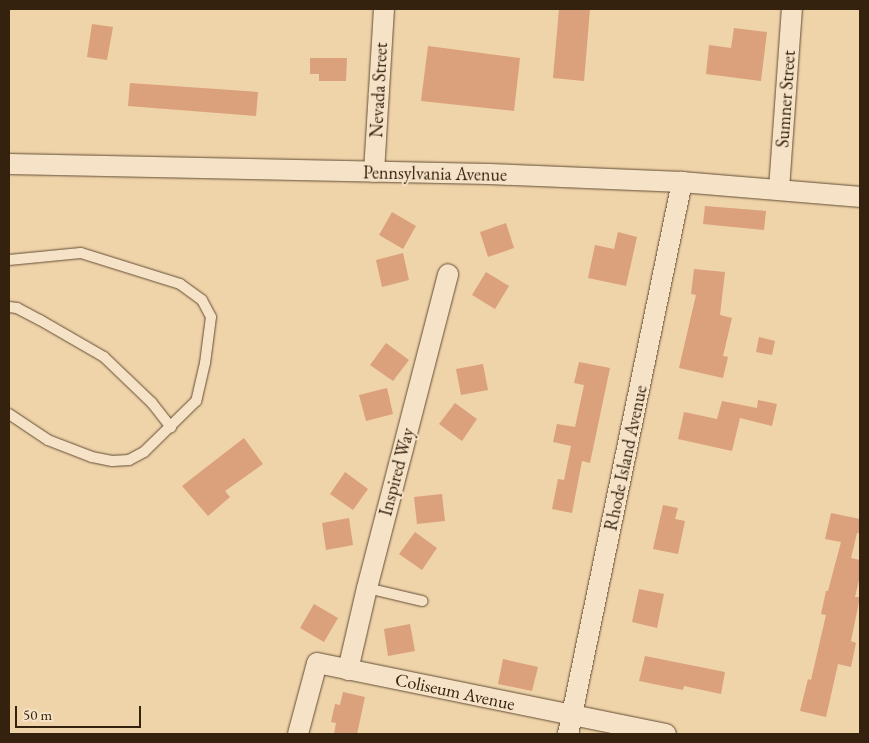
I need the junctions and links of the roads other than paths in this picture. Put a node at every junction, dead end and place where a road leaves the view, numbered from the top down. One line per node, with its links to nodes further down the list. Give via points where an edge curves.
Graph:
1 (384, 9): 4 (street, Nevada Street)
2 (792, 9): 6 (street, Sumner Street)
3 (9, 164): 4 (street, Pennsylvania Avenue)
4 (374, 172): 5 (street, Pennsylvania Avenue)
5 (682, 182): 6 (street, Pennsylvania Avenue); 16 (street, Rhode Island Avenue)
6 (779, 189): 7 (street, Pennsylvania Avenue)
7 (860, 197)
8 (9, 260): 12 (lane, via 81,253 180,284 202,300 211,317 196,400)
9 (448, 274): 13 (street, Inspired Way)
10 (9, 307): 12 (lane, via 40,320 104,357 152,403)
11 (9, 414): 12 (lane, via 48,440 112,461 129,460 144,452)
12 (171, 427)
13 (367, 588): 14 (lane); 15 (street, Inspired Way)
14 (422, 601)
15 (348, 670): 16 (street, Coliseum Avenue); 17 (street, Coliseum Avenue, via 317,663)
16 (570, 725): 18 (street, Coliseum Avenue)
17 (298, 734)
18 (666, 734)

